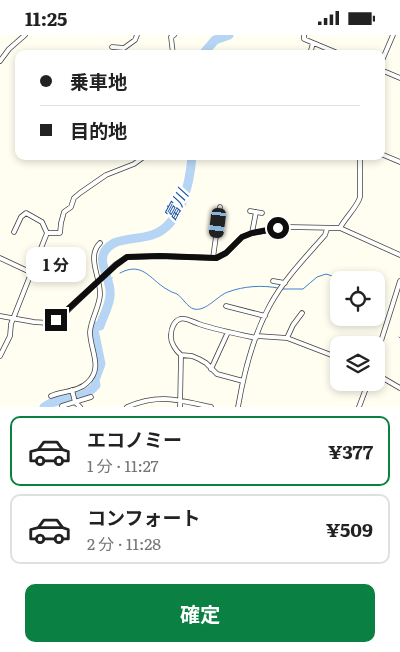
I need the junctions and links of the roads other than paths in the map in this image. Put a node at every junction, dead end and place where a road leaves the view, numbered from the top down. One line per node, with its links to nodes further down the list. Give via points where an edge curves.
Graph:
1 (25, 35): 12 (street)
2 (137, 35): 7 (street, via 124,48)
3 (304, 35): 6 (street, via 304,39)
4 (393, 35): 11 (street)
5 (172, 36): 8 (street)
6 (313, 43): 9 (street); 10 (street)
7 (112, 47)
8 (173, 50)
9 (311, 50)
10 (330, 50)
11 (385, 54)
12 (0, 61)
13 (385, 72): 14 (street)
14 (400, 78)
15 (385, 156): 18 (street)
16 (140, 160): 26 (street, via 106,175 80,193 64,212 60,233)
17 (360, 160): 23 (street, via 359,202)
18 (400, 162)
19 (220, 207): 31 (street)
20 (250, 211): 21 (street)
21 (256, 212): 22 (street); 27 (street)
22 (262, 213)
23 (340, 228): 24 (street); 29 (street)
24 (327, 229): 27 (street, via 289,227); 36 (street)
25 (14, 231): 26 (street, via 26,213 42,222)
26 (47, 233): 32 (street)
27 (252, 233): 31 (street, via 242,237 226,253)
28 (100, 243): 33 (street, via 93,257)
29 (400, 255)
30 (0, 258): 32 (street)
31 (213, 258): 33 (street, via 131,256)
32 (30, 272): 41 (street)
33 (99, 281): 41 (street, via 56,320 43,323); 53 (street, via 99,301 90,331 96,358 95,370 87,383)
34 (273, 281): 36 (street)
35 (400, 281): 43 (street)
36 (282, 286): 40 (street)
37 (226, 306): 40 (street)
38 (302, 313): 45 (street)
39 (0, 316): 41 (street)
40 (265, 316): 44 (street)
41 (13, 318): 48 (street, via 10,336)
42 (228, 332): 44 (street); 46 (street, via 178,319 171,340); 49 (street)
43 (383, 336)
44 (257, 337): 45 (street); 51 (street)
45 (287, 338): 47 (street)
46 (181, 355): 49 (street, via 199,359); 57 (street)
47 (330, 355)
48 (0, 356)
49 (212, 369): 51 (street, via 217,374)
50 (385, 379): 52 (street)
51 (243, 381): 64 (street)
52 (400, 388)
53 (72, 391): 55 (street); 58 (street)
54 (365, 391): 65 (street)
55 (51, 396)
56 (91, 397): 58 (street)
57 (180, 400): 61 (street, via 143,400); 62 (street); 63 (street)
58 (75, 401): 59 (street); 60 (street)
59 (62, 406)
60 (80, 407)
61 (127, 407)
62 (180, 407)
63 (211, 407)
64 (238, 407)
65 (359, 407)

